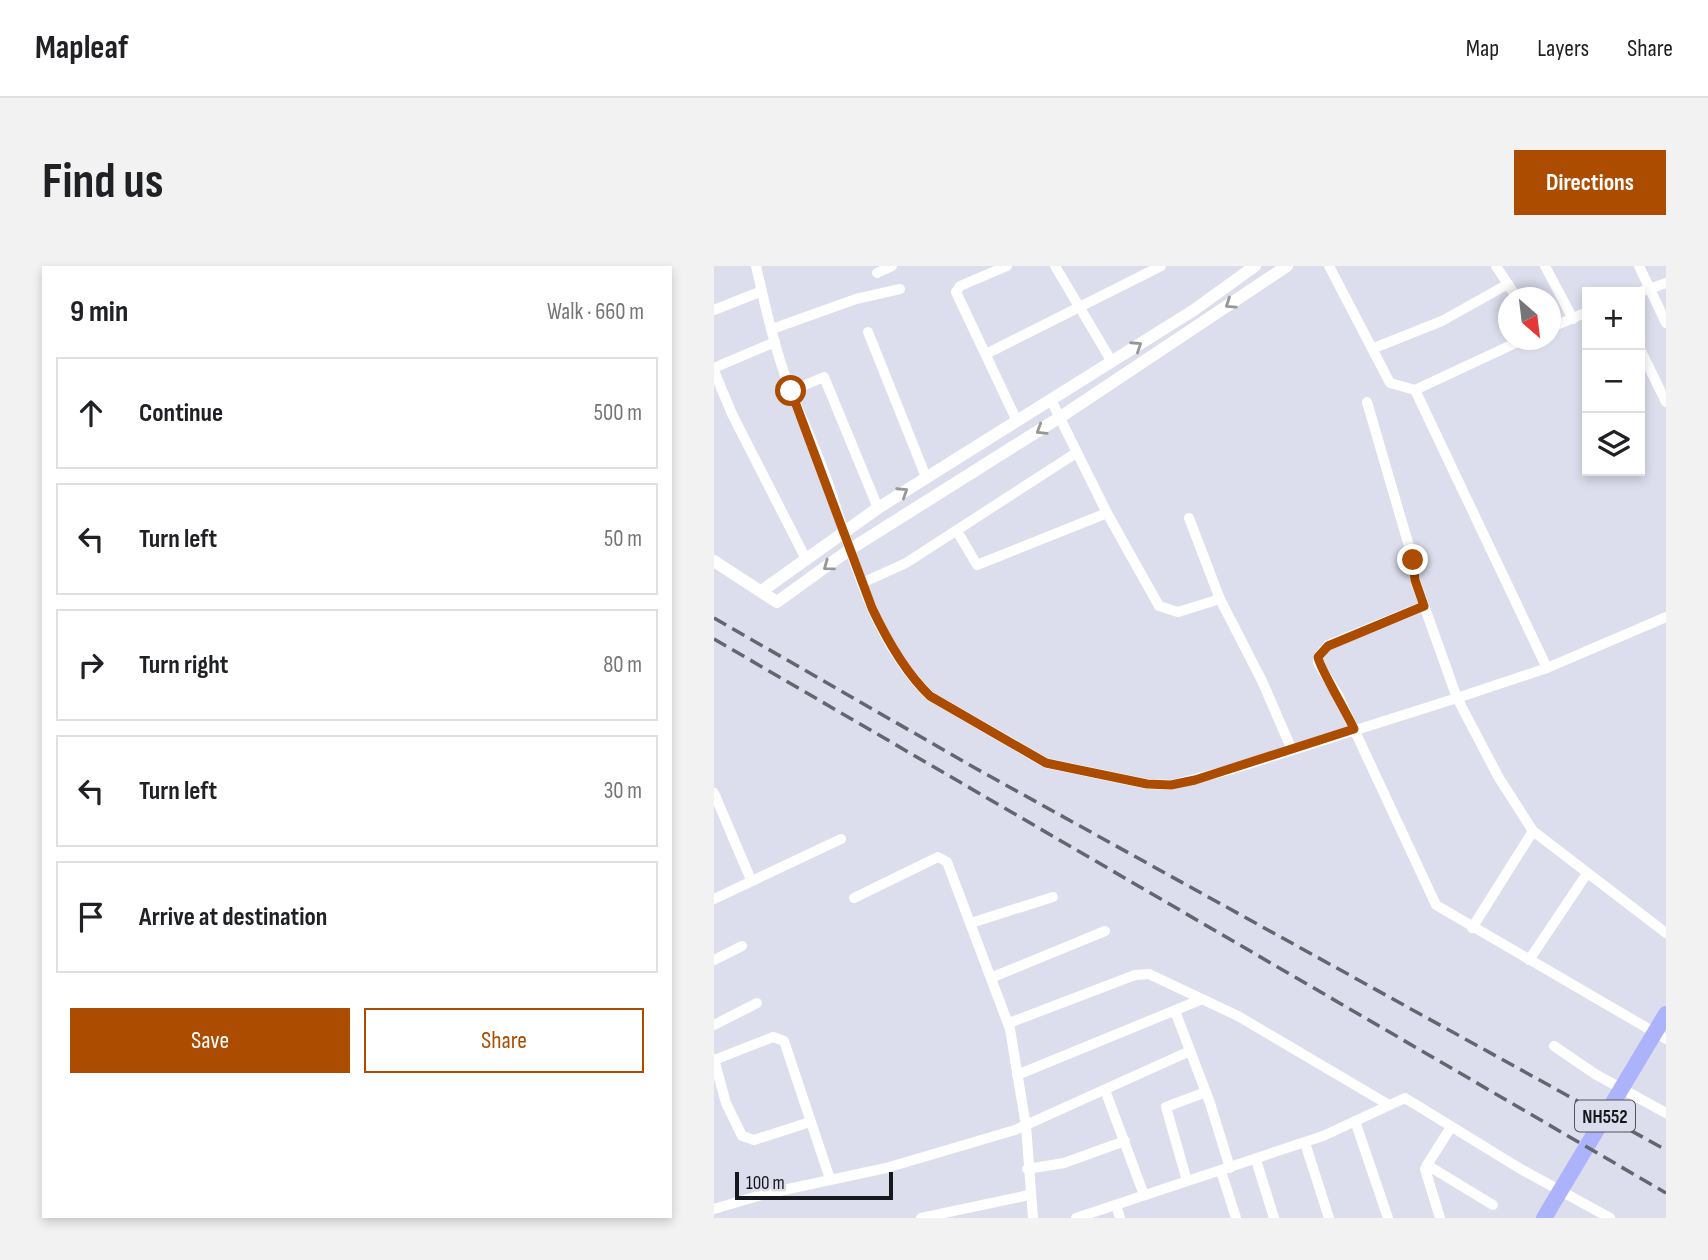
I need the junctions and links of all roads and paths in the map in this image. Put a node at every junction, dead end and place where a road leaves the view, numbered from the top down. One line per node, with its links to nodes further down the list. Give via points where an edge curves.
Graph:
1 (756, 266): 18 (street)
2 (892, 266): 12 (street)
3 (1007, 266): 33 (street, via 956,290)
4 (1055, 266): 21 (street)
5 (1161, 266): 21 (street)
6 (1287, 266): 41 (street, one-way to 41)
7 (1329, 266): 30 (street)
8 (1496, 266): 14 (street)
9 (1545, 266): 24 (street)
10 (1639, 266): 16 (street)
11 (1251, 267): 34 (street, one-way to 11)
12 (877, 273)
13 (1666, 283): 19 (street)
14 (1508, 284): 15 (street); 30 (street, via 1442,321)
15 (1510, 287)
16 (1643, 287)
17 (900, 289): 27 (street, via 856,299)
18 (762, 291): 22 (street); 27 (street)
19 (1645, 291)
20 (1645, 292): 25 (street)
21 (1081, 307): 33 (street); 34 (street)
22 (714, 310)
23 (1582, 315): 24 (street)
24 (1573, 319): 26 (street)
25 (1666, 323)
26 (1561, 324)
27 (772, 330): 29 (street)
28 (868, 332): 44 (street)
29 (775, 342): 35 (street); 37 (street)
30 (1374, 348): 36 (street, via 1390,383)
31 (1501, 350): 36 (street)
32 (1640, 350): 40 (street)
33 (986, 354): 42 (street)
34 (1112, 362): 38 (street)
35 (714, 369): 51 (street)
36 (1415, 390): 58 (street)
37 (791, 391): 45 (street, via 824,376); 49 (street, via 828,482)
38 (1051, 400): 41 (street); 42 (street)
39 (1367, 402): 56 (street)
40 (1666, 402)
41 (1062, 416): 43 (street); 50 (street, one-way to 50)
42 (1017, 421): 44 (street)
43 (1076, 453): 46 (street); 48 (street)
44 (926, 477): 45 (street, one-way to 44)
45 (878, 508): 49 (street)
46 (1107, 513): 48 (street, via 977,565); 55 (street, via 1164,609 1178,612)
47 (1189, 518): 55 (street)
48 (957, 531): 53 (street, via 906,563)
49 (843, 535): 50 (street); 51 (street)
50 (849, 551): 53 (street); 54 (street, one-way to 54, via 777,603)
51 (806, 559): 54 (street)
52 (714, 561): 54 (street)
53 (862, 583): 61 (street, via 884,634 923,690 1046,763 1171,785)
54 (763, 590)
55 (1220, 599): 61 (street)
56 (1424, 606): 59 (street); 60 (street, via 1328,646 1318,657 1320,669)
57 (1666, 617): 58 (street)
58 (1547, 668): 59 (street)
59 (1457, 698): 60 (street); 63 (street)
60 (1354, 729): 61 (street); 71 (street, via 1431,900)
61 (1292, 750)
62 (714, 793): 66 (street)
63 (1532, 831): 65 (street); 71 (street)
64 (841, 839): 66 (street)
65 (1586, 874): 73 (street); 76 (street)
66 (751, 880): 68 (street)
67 (1053, 897): 70 (street)
68 (714, 898)
69 (854, 898): 70 (street, via 943,858)
70 (971, 923): 77 (street)
71 (1472, 928): 76 (street)
72 (1105, 931): 77 (street)
73 (1666, 933)
74 (742, 946): 75 (street)
75 (714, 960)
76 (1529, 960): 84 (street)
77 (993, 977): 82 (street)
78 (1200, 1000): 80 (street); 82 (street, via 1142,974); 91 (street, via 1238,1016)
79 (757, 1003): 83 (street)
80 (1175, 1012): 86 (street); 88 (street)
81 (1666, 1014): 119 (highway, NH552)
82 (1009, 1023): 88 (street)
83 (714, 1025)
84 (1664, 1034)
85 (1554, 1046): 92 (street)
86 (1190, 1051): 89 (street); 90 (street)
87 (714, 1060): 94 (street, via 726,1103 742,1136 754,1140); 94 (street, via 779,1037)
88 (1017, 1075): 95 (street)
89 (1105, 1090): 95 (street); 97 (street)
90 (1206, 1092): 102 (street); 104 (street, via 1166,1107)
91 (1390, 1105): 93 (street); 96 (street, via 1405,1098)
92 (1666, 1113)
93 (1355, 1121): 98 (street); 117 (street)
94 (810, 1122): 103 (street)
95 (1026, 1126): 101 (street); 103 (street, via 886,1168)
96 (1451, 1127): 100 (street); 120 (street)
97 (1125, 1141): 101 (street, via 1065,1163); 106 (street)
98 (1305, 1143): 99 (street); 116 (street)
99 (1256, 1160): 102 (street); 115 (street)
100 (1427, 1165): 108 (street); 118 (street)
101 (1027, 1169): 105 (street)
102 (1225, 1170): 104 (street); 114 (street)
103 (830, 1179): 109 (street)
104 (1187, 1181): 106 (street)
105 (1029, 1195): 110 (street); 111 (street)
106 (1144, 1195): 107 (street)
107 (1116, 1205): 112 (street); 113 (street)
108 (1493, 1205)
109 (714, 1209)
110 (921, 1218)
111 (1033, 1218)
112 (1076, 1218)
113 (1120, 1218)
114 (1236, 1218)
115 (1274, 1218)
116 (1329, 1218)
117 (1388, 1218)
118 (1440, 1218)
119 (1544, 1218)
120 (1609, 1218)

